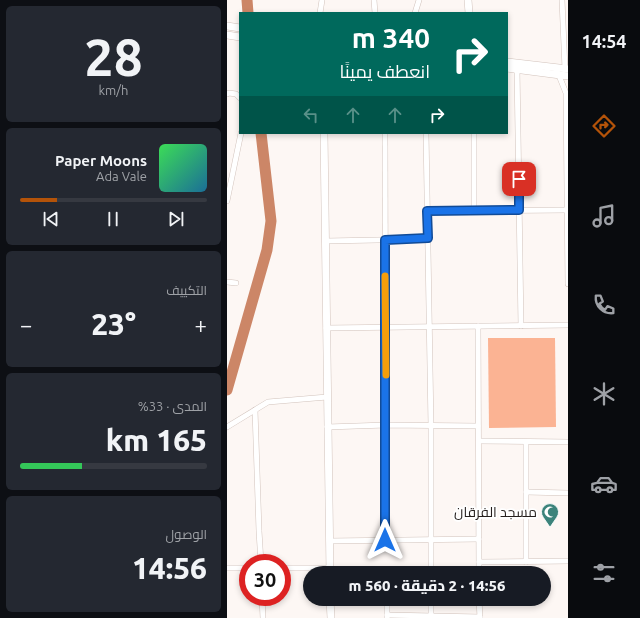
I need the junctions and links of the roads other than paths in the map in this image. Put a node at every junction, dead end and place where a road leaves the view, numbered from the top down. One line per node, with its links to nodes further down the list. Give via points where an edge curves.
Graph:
1 (322, 0): 6 (street)
2 (374, 0): 7 (street)
3 (419, 0): 8 (street)
4 (468, 0): 9 (street)
5 (562, 0): 17 (street)
6 (320, 12)
7 (375, 12)
8 (415, 12)
9 (469, 12)
10 (227, 26): 11 (street)
11 (238, 28)
12 (227, 35): 13 (street)
13 (238, 37)
14 (508, 62): 18 (street)
15 (508, 68): 16 (street)
16 (517, 69): 18 (street); 28 (street)
17 (567, 71): 18 (street)
18 (558, 72): 26 (street, via 566,93)
19 (227, 94): 20 (street, via 236,94)
20 (239, 97)
21 (241, 134): 27 (street)
22 (324, 134): 34 (street)
23 (385, 134): 33 (street)
24 (427, 134): 30 (street)
25 (474, 134): 31 (street)
26 (567, 151): 29 (street)
27 (227, 201)
28 (519, 210): 29 (street); 31 (street); 40 (street)
29 (567, 210): 37 (street)
30 (427, 211): 31 (street); 32 (street)
31 (474, 211)
32 (428, 238): 33 (street); 42 (street)
33 (385, 240): 34 (street); 41 (street)
34 (326, 241): 43 (street)
35 (227, 282): 36 (street)
36 (236, 283)
37 (568, 284)
38 (568, 325): 40 (street)
39 (478, 326): 40 (street); 42 (street); 48 (street)
40 (521, 326)
41 (385, 327): 42 (street); 43 (street); 46 (street)
42 (429, 327): 47 (street)
43 (326, 328): 44 (street)
44 (327, 397): 45 (street, via 268,402); 50 (street)
45 (255, 410): 49 (street); 60 (street)
46 (386, 425): 47 (street); 50 (street); 58 (street)
47 (431, 426): 48 (street); 56 (street)
48 (478, 426): 51 (street)
49 (227, 427)
50 (327, 427): 59 (street)
51 (479, 441): 52 (street); 57 (street)
52 (526, 442): 53 (street); 54 (street)
53 (568, 442)
54 (526, 492): 55 (street); 63 (street)
55 (568, 493)
56 (431, 539): 57 (street); 58 (street); 65 (street)
57 (479, 539): 62 (street)
58 (385, 540): 59 (street)
59 (329, 541): 64 (street)
60 (260, 554)
61 (568, 561): 63 (street)
62 (479, 562): 63 (street); 66 (street)
63 (526, 562)
64 (329, 566)
65 (431, 566)
66 (479, 566)
67 (227, 568): 68 (street)
68 (239, 568)
69 (291, 568): 70 (street)
70 (303, 569)
71 (262, 606): 77 (street)
72 (330, 606): 78 (street)
73 (431, 606): 76 (street)
74 (479, 606): 79 (street)
75 (387, 616): 76 (street)
76 (431, 616): 79 (street)
77 (263, 618)
78 (331, 618)
79 (480, 618)

